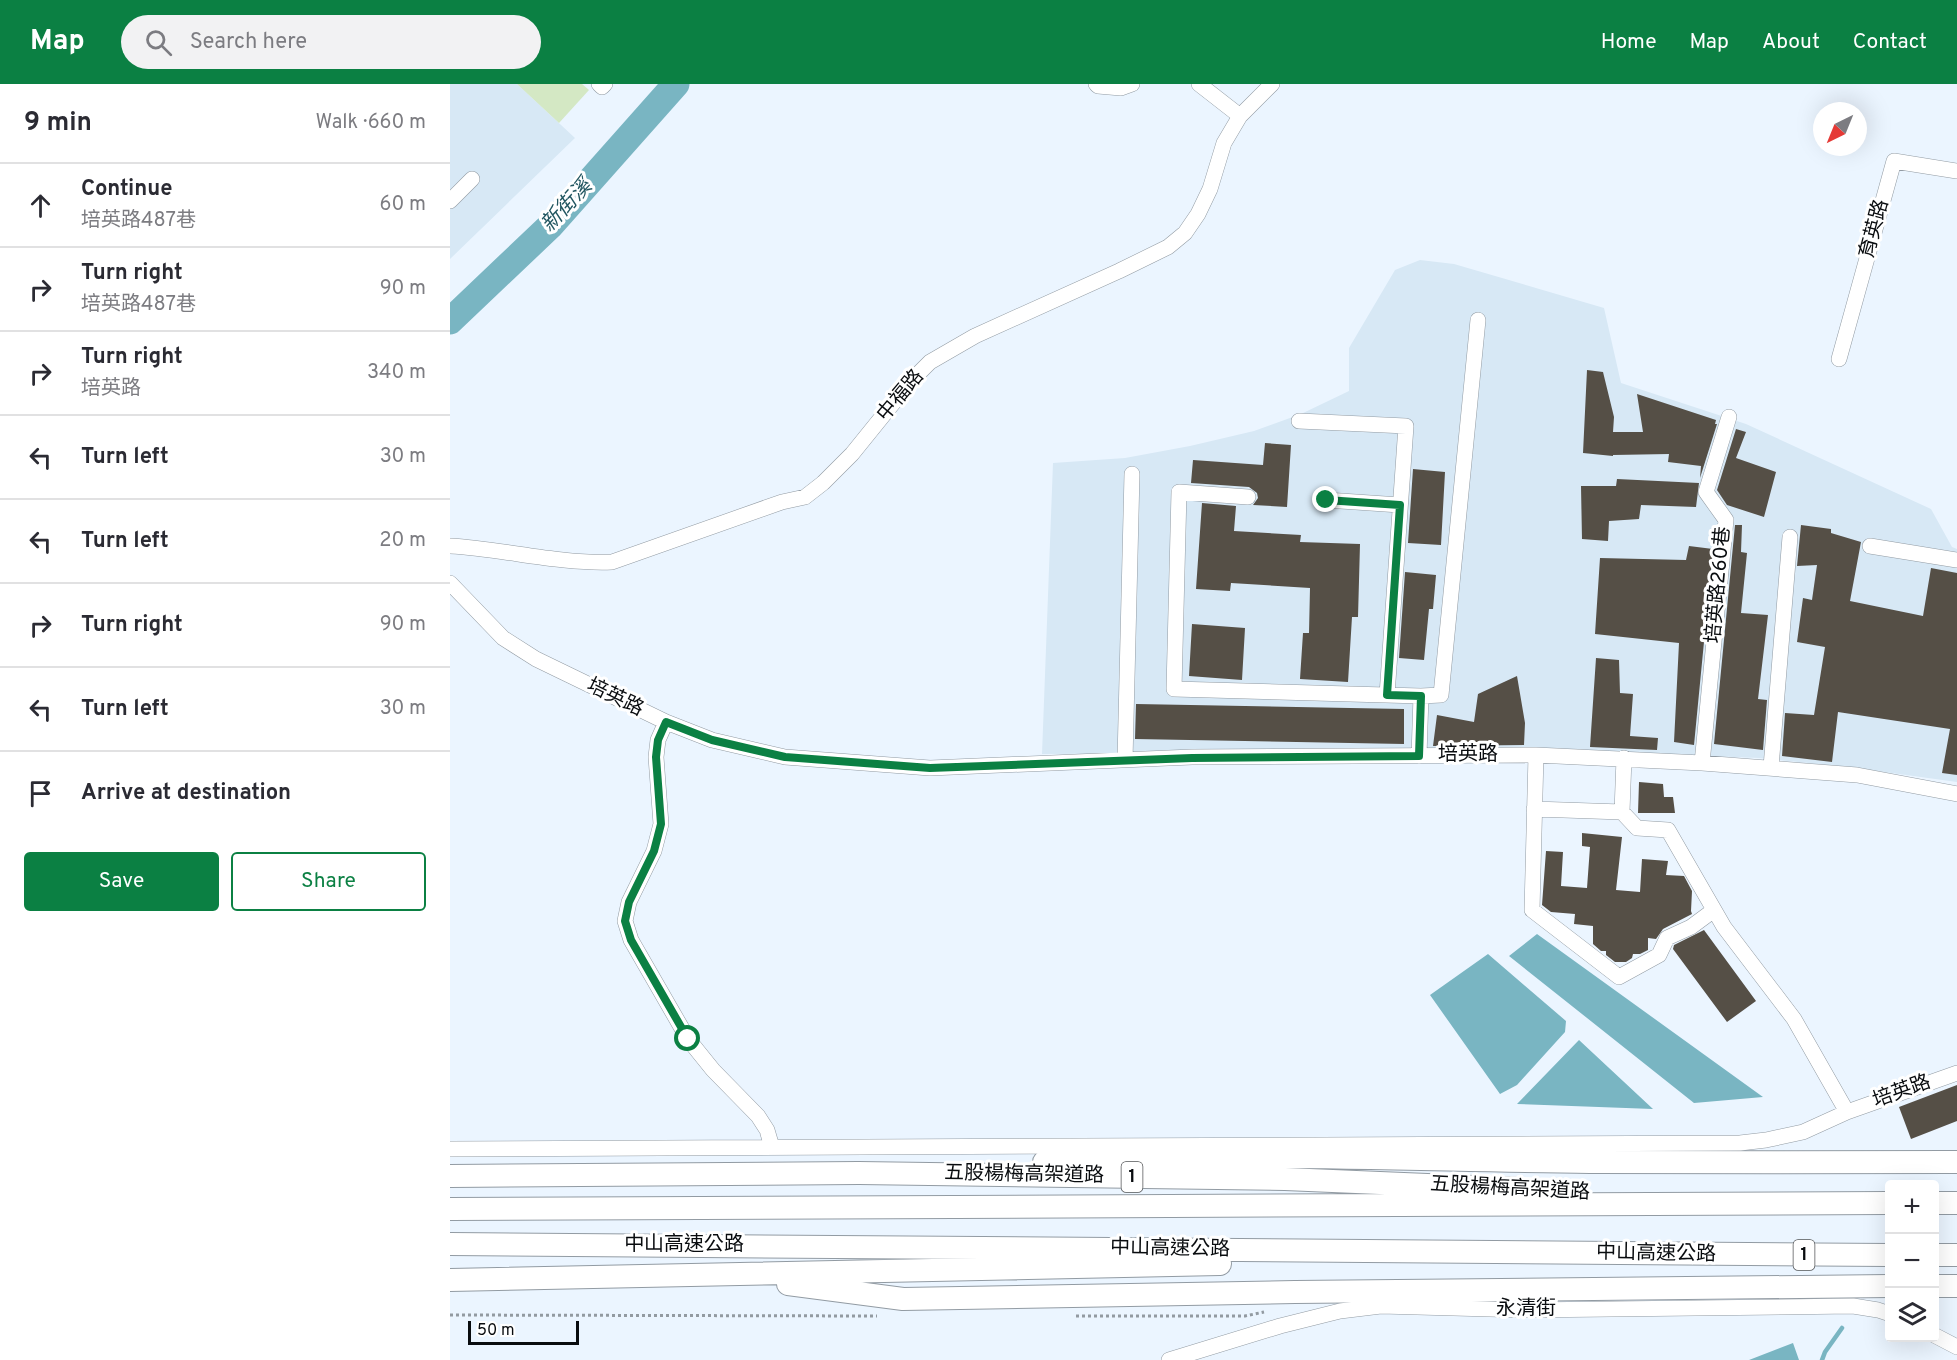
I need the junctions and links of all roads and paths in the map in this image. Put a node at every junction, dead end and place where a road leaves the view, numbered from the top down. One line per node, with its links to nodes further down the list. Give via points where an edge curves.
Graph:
1 (598, 84): 2 (street)
2 (604, 84)
3 (1096, 84): 4 (street, via 1121,88)
4 (1132, 84)
5 (1198, 84): 7 (street)
6 (1272, 84): 7 (street, 中福路)
7 (1240, 116): 20 (street, 中福路, via 1224,143 1210,189 1185,233 1168,247 975,336 930,362 852,454 805,497 612,562 591,563)
8 (1957, 171): 12 (street, 育英路, via 1894,161)
9 (472, 179): 10 (street)
10 (450, 201)
11 (1478, 320): 25 (street, via 1441,695)
12 (1839, 359)
13 (1729, 417): 31 (street, 培英路260巷, via 1706,492 1726,520)
14 (1299, 421): 18 (street, via 1406,426)
15 (1132, 474): 30 (street)
16 (1248, 497): 24 (street, via 1179,492 1174,689)
17 (1326, 500): 18 (street)
18 (1400, 505): 24 (street)
19 (1790, 537): 32 (street)
20 (450, 546)
21 (1870, 546): 22 (street)
22 (1957, 560)
23 (450, 583): 26 (street, 培英路, via 503,638 536,660)
24 (1387, 695): 25 (street)
25 (1421, 696): 28 (street)
26 (666, 722): 30 (street, 培英路, via 712,740 785,757 855,764 930,768); 39 (street, via 656,757 661,824 625,921 631,940 688,1039 758,1116)
27 (1536, 755): 28 (street, 培英路); 29 (street, 培英路); 34 (street)
28 (1419, 756): 30 (street, 培英路)
29 (1624, 758): 31 (street, 培英路); 35 (street)
30 (1125, 760)
31 (1702, 763): 32 (street, 培英路)
32 (1771, 767): 33 (street, 培英路, via 1857,775)
33 (1957, 794)
34 (1534, 809): 35 (street); 36 (street, via 1532,910 1619,977 1659,955 1667,938)
35 (1622, 812): 36 (street, via 1638,828 1668,830)
36 (1714, 910): 38 (street, via 1794,1018)
37 (1957, 1073): 38 (street, 培英路)
38 (1847, 1112): 39 (street, 培英路, via 1803,1132 1740,1143)
39 (772, 1147): 40 (street, 培英路)
40 (450, 1149)
41 (1957, 1162): 42 (highway, via 1124,1157)
42 (859, 1173): 43 (highway, 五股楊梅高架道路 / 1); 44 (highway, 五股楊梅高架道路 / 1, via 1285,1179)
43 (450, 1176)
44 (1814, 1202): 45 (highway, 中山高速公路 / 1); 48 (highway, 中山高速公路 / 1)
45 (1885, 1203)
46 (1939, 1203): 47 (highway)
47 (1957, 1203)
48 (450, 1209)
49 (450, 1244): 50 (highway, 中山高速公路 / 1)
50 (1719, 1254): 51 (highway, 中山高速公路 / 1); 54 (highway, 1)
51 (1885, 1255)
52 (1939, 1255): 53 (highway)
53 (1957, 1255)
54 (709, 1275): 55 (highway, 1); 56 (highway, via 903,1299)
55 (450, 1280)
56 (1885, 1286)
57 (1939, 1286): 58 (highway)
58 (1957, 1286)
59 (1885, 1312): 62 (street, 永清街, via 1853,1306 1527,1310 1381,1306 1340,1311 1280,1326)
60 (1939, 1337): 61 (street)
61 (1957, 1347)
62 (1169, 1360)

